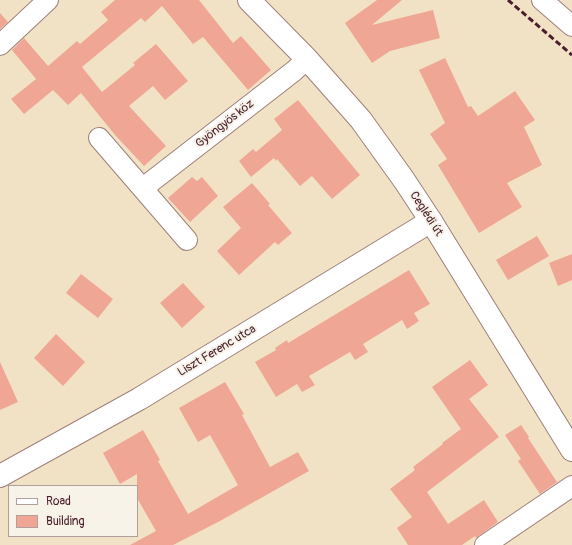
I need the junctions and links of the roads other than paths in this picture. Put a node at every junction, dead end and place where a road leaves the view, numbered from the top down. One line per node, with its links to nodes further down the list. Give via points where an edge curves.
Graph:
1 (48, 0): 5 (street)
2 (249, 0): 6 (main road, Ceglédi út)
3 (542, 0): 4 (street)
4 (572, 26)
5 (0, 45)
6 (307, 59): 8 (street, Gyöngyös köz); 9 (main road, Ceglédi út, via 361,120)
7 (99, 138): 8 (street)
8 (143, 188): 10 (street)
9 (431, 221): 11 (main road, Ceglédi út); 12 (main road, Liszt Ferenc utca, via 139,399)
10 (187, 240)
11 (572, 450)
12 (0, 476)
13 (572, 486): 14 (street)
14 (485, 545)

